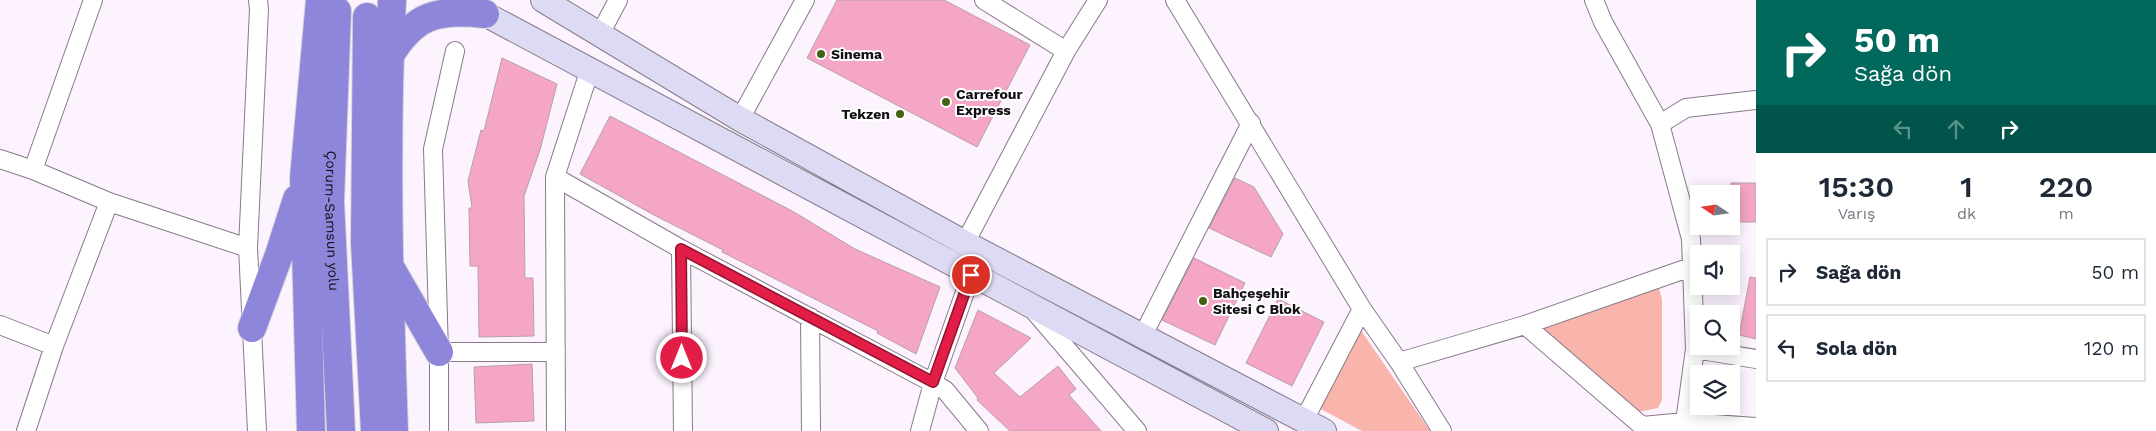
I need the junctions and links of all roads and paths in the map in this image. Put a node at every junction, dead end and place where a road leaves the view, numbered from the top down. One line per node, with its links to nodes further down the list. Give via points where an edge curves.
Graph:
1 (93, 0): 25 (street)
2 (258, 0): 30 (street)
3 (392, 0): 18 (highway)
4 (458, 0): 13 (main road)
5 (543, 0): 15 (main road)
6 (618, 0): 15 (street)
7 (805, 0): 21 (street)
8 (1098, 0): 17 (street)
9 (1175, 0): 22 (street)
10 (1594, 0): 23 (street)
11 (988, 1): 17 (street)
12 (329, 6): 27 (highway); 58 (highway, Çorum-Samsun yolu, via 330,201)
13 (485, 14): 18 (highway, via 457,11 419,21 398,42); 19 (main road)
14 (367, 17): 59 (highway, via 364,243)
15 (600, 34): 21 (main road)
16 (455, 51): 44 (street, via 433,149)
17 (1066, 51): 31 (street)
18 (389, 57): 33 (highway)
19 (590, 69): 26 (street); 35 (main road)
20 (1756, 100): 23 (street, via 1686,108)
21 (740, 118): 31 (main road)
22 (1250, 123): 37 (street); 42 (street)
23 (1660, 124): 29 (street)
24 (0, 158): 25 (street)
25 (33, 170): 28 (street)
26 (555, 177): 32 (street); 45 (street)
27 (304, 178): 41 (highway); 57 (highway)
28 (109, 202): 30 (street); 43 (street)
29 (1690, 245)
30 (248, 248): 41 (street)
31 (974, 248): 35 (main road); 42 (main road)
32 (681, 249): 38 (street); 63 (street)
33 (388, 263): 44 (highway); 60 (highway)
34 (1690, 267): 40 (street)
35 (962, 270): 36 (main road); 50 (street)
36 (1029, 305): 67 (street); 68 (main road)
37 (1362, 309): 49 (street); 52 (street)
38 (810, 317): 50 (street); 64 (street)
39 (0, 325): 43 (street)
40 (1525, 325): 49 (street); 51 (street, via 1642,426)
41 (252, 328): 56 (street)
42 (1142, 336): 52 (main road)
43 (54, 346): 55 (street)
44 (439, 352): 45 (street); 61 (street)
45 (556, 352): 62 (street)
46 (1693, 355): 51 (street)
47 (1735, 355): 48 (street)
48 (1756, 358)
49 (1399, 362): 69 (street)
50 (933, 382): 65 (street); 66 (street, via 945,390)
51 (1684, 422): 53 (street)
52 (1314, 425)
53 (1716, 427): 54 (street)
54 (1756, 427)
55 (30, 430)
56 (257, 431)
57 (312, 431)
58 (341, 431)
59 (375, 431)
60 (394, 431)
61 (439, 431)
62 (556, 431)
63 (683, 431)
64 (810, 431)
65 (920, 431)
66 (979, 431)
67 (1137, 431)
68 (1266, 431)
69 (1442, 431)

